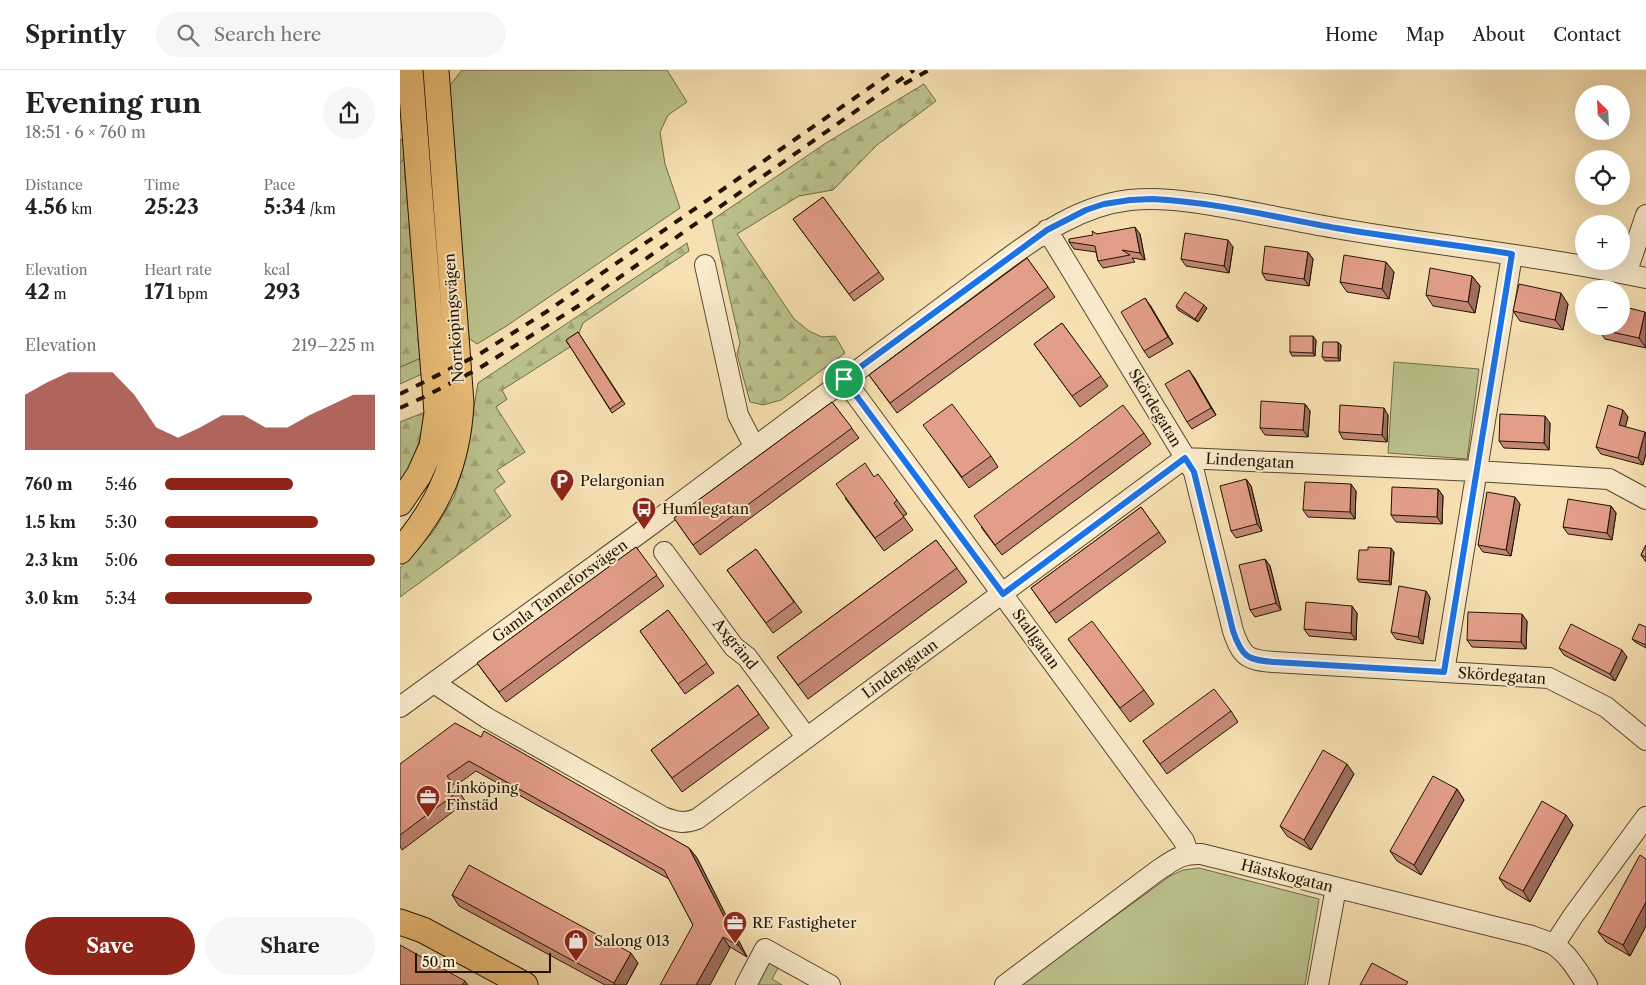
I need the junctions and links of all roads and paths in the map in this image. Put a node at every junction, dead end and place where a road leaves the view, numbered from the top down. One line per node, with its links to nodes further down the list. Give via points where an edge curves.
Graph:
1 (410, 70): 14 (main road, Norrköpingsvägen, via 437,414 432,446)
2 (436, 70): 15 (main road, Norrköpingsvägen, via 460,428 455,455 443,487 425,519)
3 (1646, 215): 7 (street)
4 (1047, 230): 5 (street, Gamla Tanneforsvägen, via 1104,204 1130,200 1182,200 1341,229); 9 (street, Gamla Tanneforsvägen); 11 (street, Skördegatan)
5 (1512, 254): 7 (street, Gamla Tanneforsvägen); 12 (street)
6 (705, 265): 10 (street, via 738,415)
7 (1626, 274): 8 (street, Gamla Tanneforsvägen)
8 (1646, 278)
9 (844, 379): 10 (street, Gamla Tanneforsvägen); 17 (street, Stallgatan)
10 (754, 446): 19 (street, Gamla Tanneforsvägen)
11 (1185, 458): 12 (street, Lindengatan); 17 (street, Lindengatan); 18 (street, Skördegatan, via 1194,472 1233,631 1239,648 1248,657 1274,662)
12 (1476, 471): 13 (street, Lindengatan, via 1609,479); 18 (street)
13 (1646, 499)
14 (400, 503)
15 (400, 551)
16 (664, 552): 21 (street, Axgränd)
17 (1003, 594): 21 (street, Lindengatan); 24 (street, Stallgatan, via 1184,841)
18 (1444, 672): 22 (street, Skördegatan, via 1549,678 1606,707)
19 (434, 683): 20 (street, Gamla Tanneforsvägen); 21 (street, Lindengatan, via 487,718 676,822 687,823 697,819)
20 (400, 707)
21 (807, 738)
22 (1646, 740)
23 (1646, 817): 28 (street)
24 (1188, 853): 25 (street, Hästskogatan); 32 (street, via 1157,871)
25 (1336, 888): 28 (street, Hästskogatan, via 1532,936); 33 (street)
26 (400, 907): 27 (main road)
27 (411, 926): 29 (main road)
28 (1554, 945): 34 (street, Hästskogatan, via 1574,965)
29 (520, 984)
30 (746, 985): 31 (street, via 765,949)
31 (830, 985)
32 (1005, 985)
33 (1318, 985)
34 (1587, 985)

